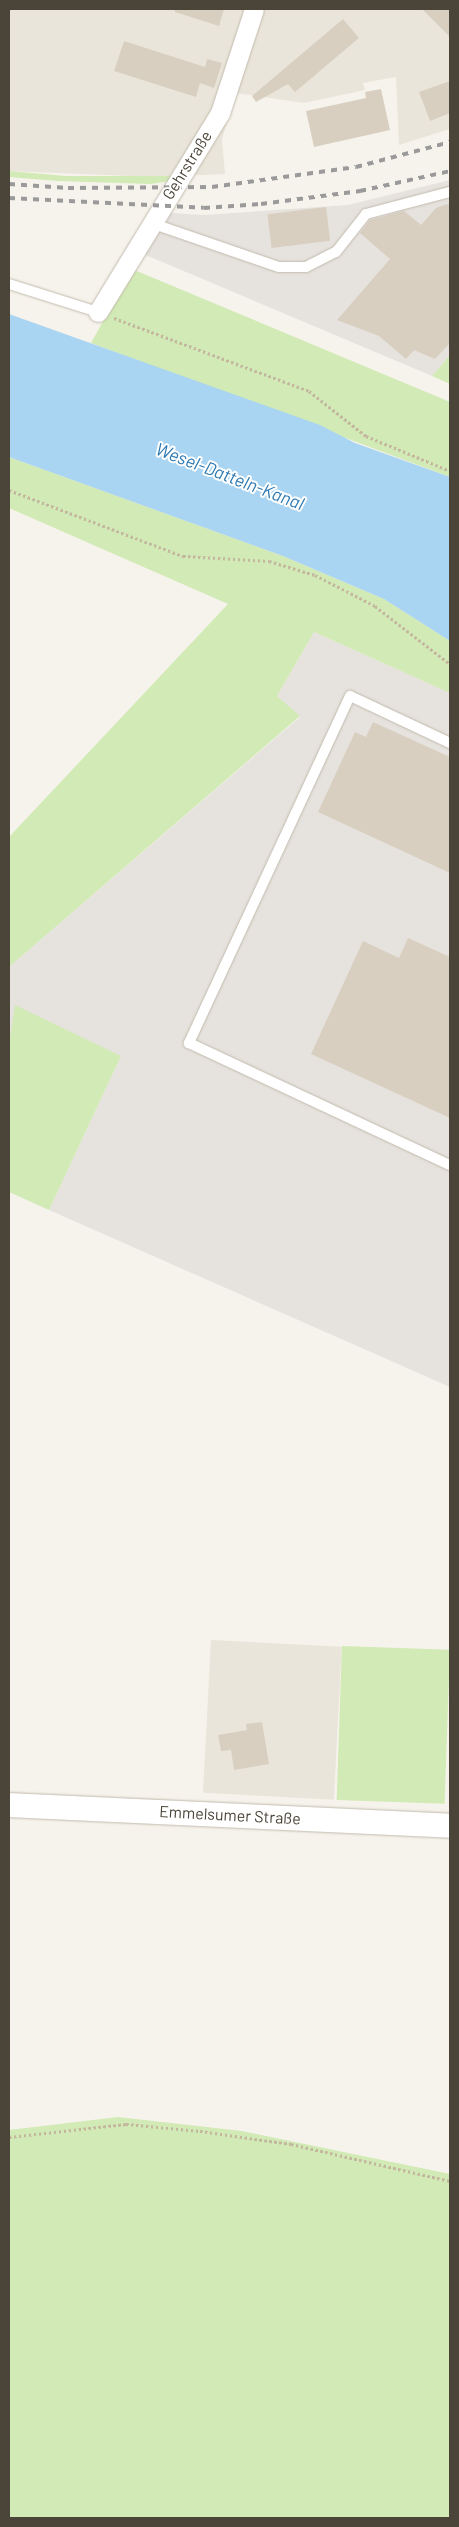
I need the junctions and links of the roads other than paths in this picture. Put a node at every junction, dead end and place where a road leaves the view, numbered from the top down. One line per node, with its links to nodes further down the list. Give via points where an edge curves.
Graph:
1 (254, 9): 3 (street, Gehrstraße, via 220,113)
2 (450, 192): 3 (lane, via 366,214 355,222 336,252 306,267 279,267)
3 (151, 223): 5 (street, Gehrstraße)
4 (9, 284): 5 (lane)
5 (98, 312)
6 (450, 743): 7 (lane, via 350,696 189,1043)
7 (450, 1165)
8 (9, 1805): 9 (street, Emmelsumer Straße)
9 (450, 1826)

